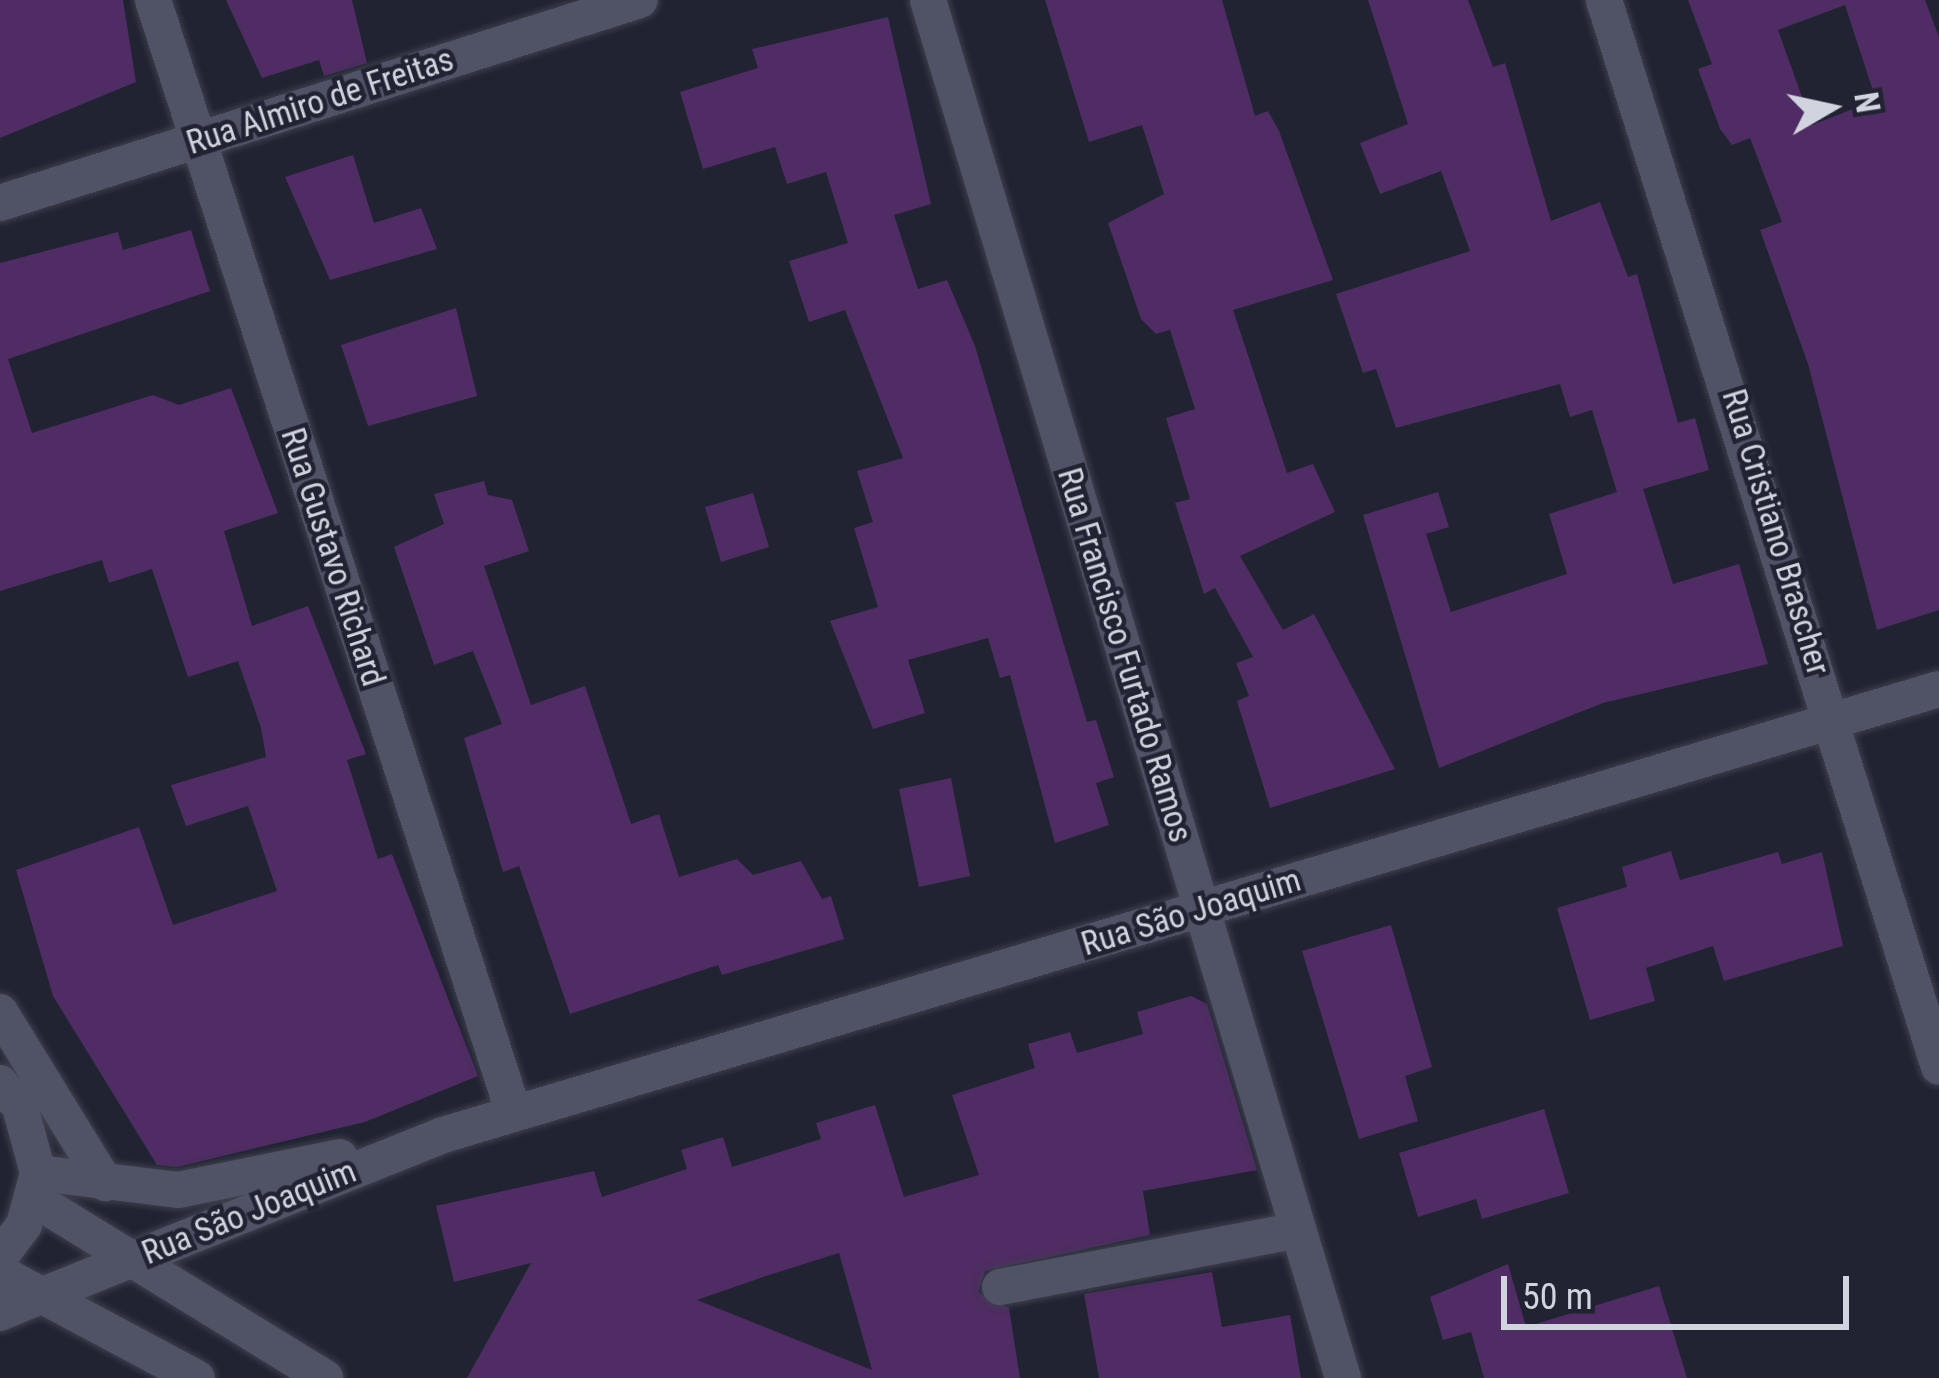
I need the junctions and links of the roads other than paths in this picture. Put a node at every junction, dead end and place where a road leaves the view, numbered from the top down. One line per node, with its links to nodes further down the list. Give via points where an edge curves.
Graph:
1 (153, 0): 5 (street, Rua Gustavo Richard)
2 (640, 0): 5 (street, Rua Almiro de Freitas)
3 (928, 0): 9 (street, Rua Francisco Furtado Ramos)
4 (1604, 0): 8 (street, Rua Cristiano Brascher)
5 (198, 140): 6 (street, Rua Almiro de Freitas); 14 (street, Rua Gustavo Richard)
6 (0, 202)
7 (1939, 689): 8 (street, Rua São Joaquim)
8 (1834, 720): 9 (street, Rua São Joaquim); 12 (street, Rua Cristiano Brascher)
9 (1202, 908): 14 (street, Rua São Joaquim); 18 (street, Rua Francisco Furtado Ramos)
10 (0, 1012): 11 (street)
11 (26, 1054): 16 (street); 17 (street)
12 (1939, 1066)
13 (0, 1083): 16 (street)
14 (514, 1114): 15 (street, Rua São Joaquim)
15 (443, 1135): 17 (street, Rua São Joaquim, via 195,1187); 20 (street, Rua São Joaquim)
16 (36, 1172): 17 (street, Rua São Joaquim); 19 (street); 20 (street)
17 (105, 1183)
18 (1298, 1230): 22 (street); 27 (street, Rua Francisco Furtado Ramos)
19 (0, 1257)
20 (122, 1262): 23 (street, Rua São Joaquim); 26 (street)
21 (0, 1273): 23 (street)
22 (1000, 1287)
23 (43, 1295): 24 (street, Rua São Joaquim); 25 (street)
24 (0, 1313)
25 (196, 1378)
26 (326, 1378)
27 (1343, 1378)

